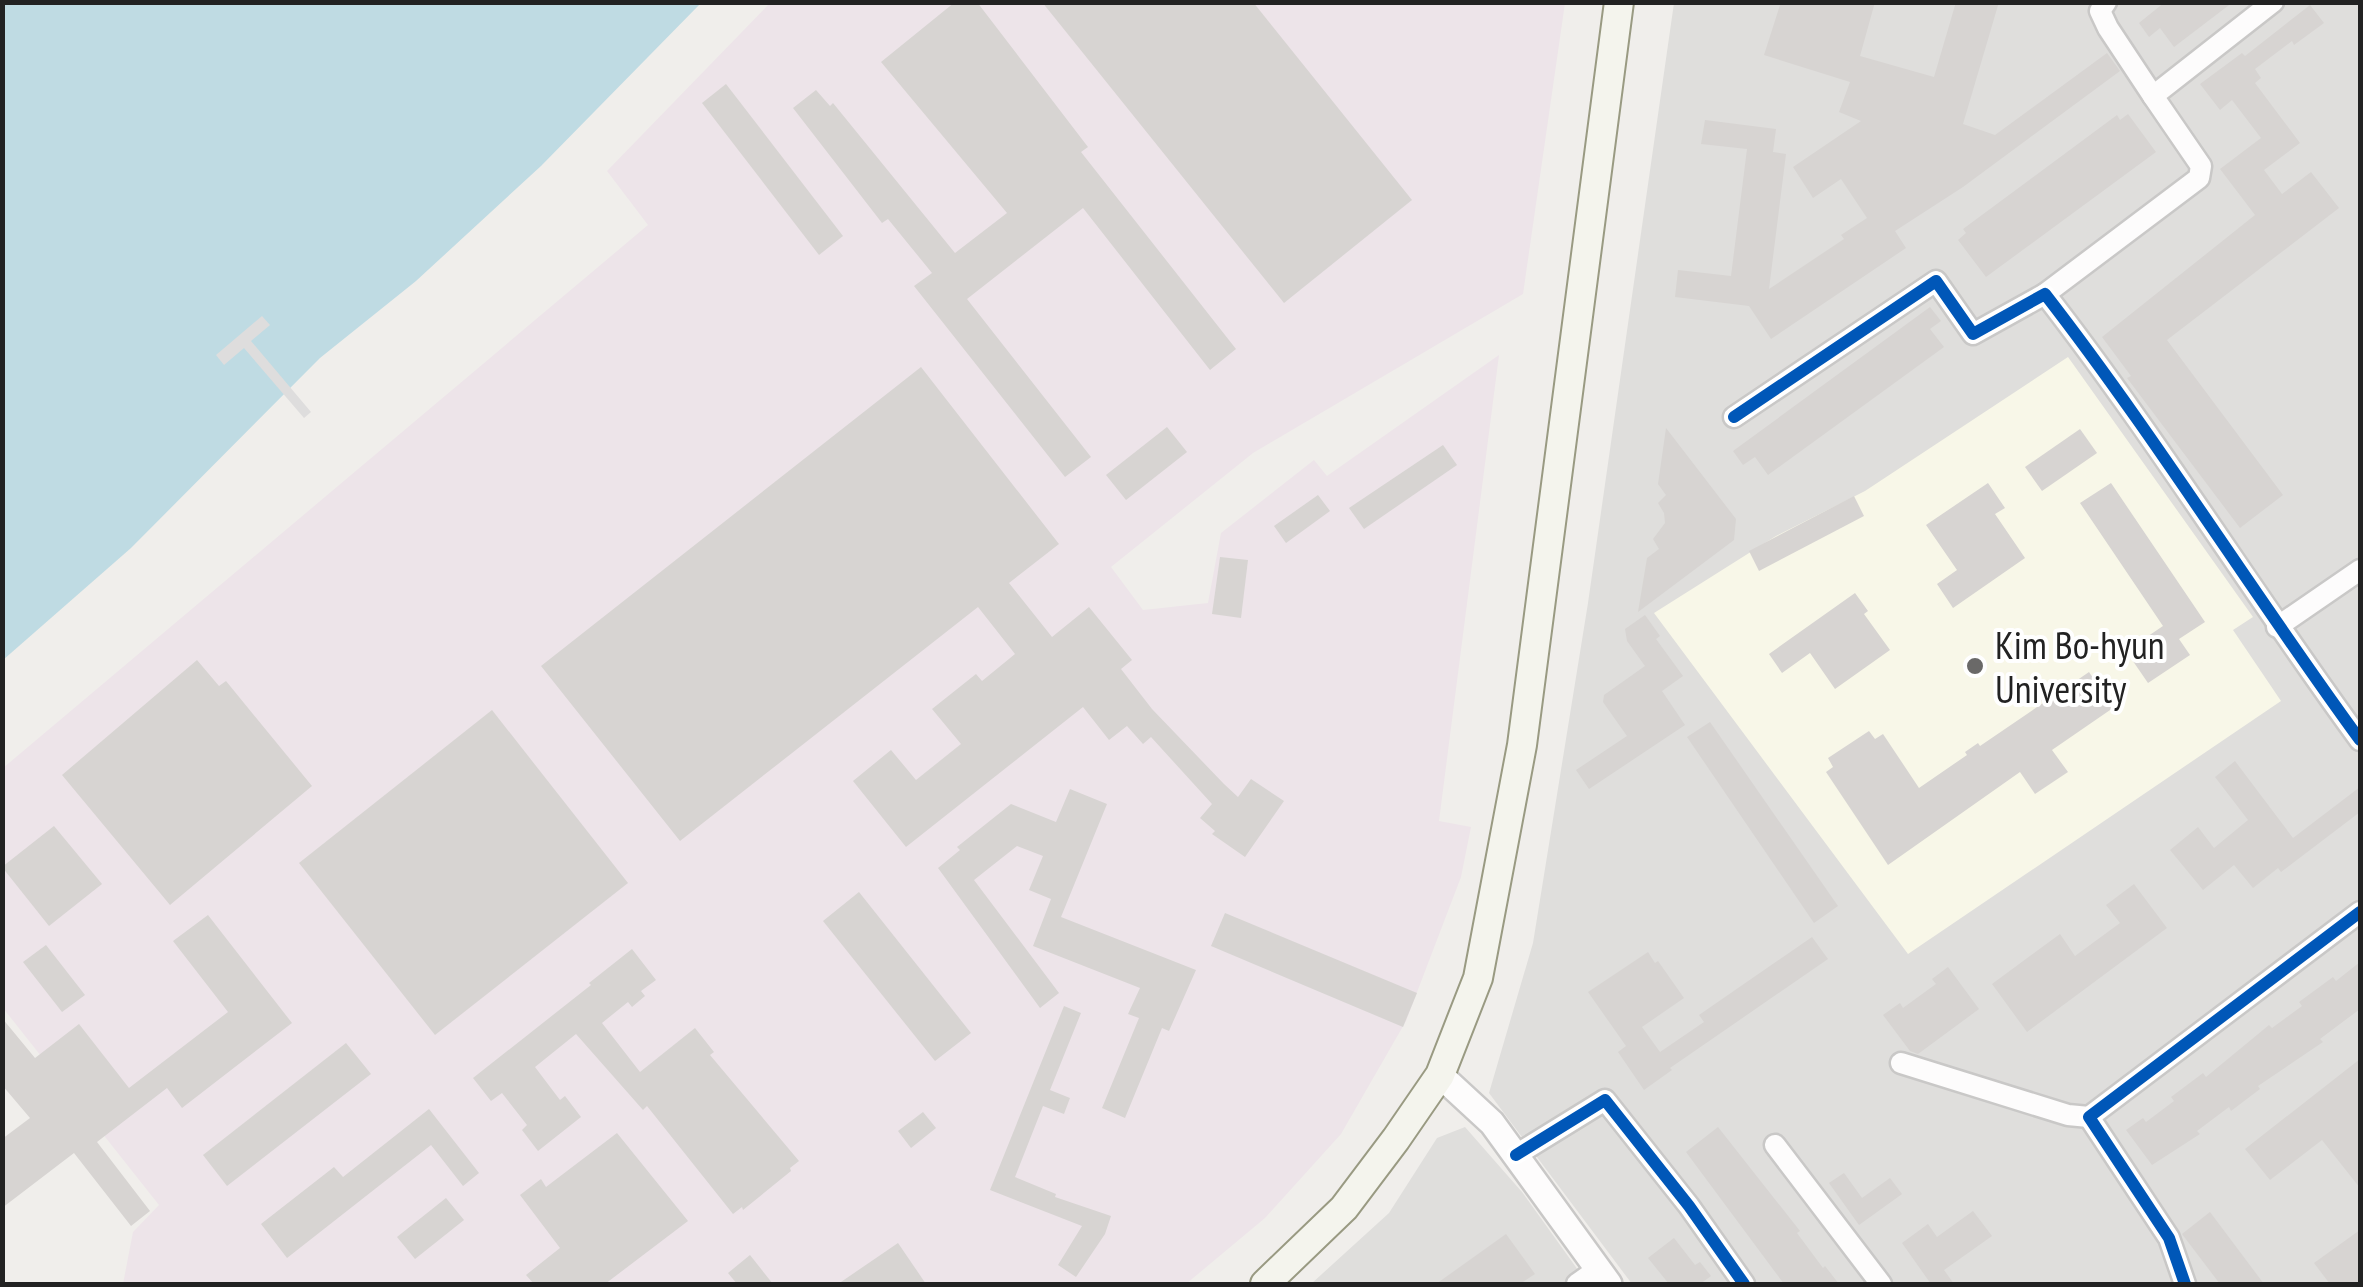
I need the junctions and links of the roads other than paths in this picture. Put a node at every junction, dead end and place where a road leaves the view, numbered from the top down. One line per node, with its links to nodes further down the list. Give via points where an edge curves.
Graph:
1 (1619, 2): 12 (main road, via 1522,745 1478,978)
2 (2106, 2): 4 (street, via 2100,11 2108,28)
3 (2273, 2): 4 (street)
4 (2153, 96): 5 (street, via 2201,166 2199,178)
5 (2045, 294): 6 (street, via 1973,334 1936,282); 8 (street)
6 (1734, 417)
7 (2360, 570): 8 (street)
8 (2277, 626): 9 (street)
9 (2360, 740)
10 (2360, 912): 13 (street)
11 (1902, 1063): 13 (street)
12 (1440, 1075): 15 (street, via 1492,1123); 17 (main road, via 1344,1208)
13 (2089, 1117): 21 (street, via 2169,1238)
14 (1775, 1145): 20 (street)
15 (1516, 1156): 16 (street); 19 (street, via 1605,1100)
16 (1604, 1277): 18 (street)
17 (1265, 1284)
18 (1577, 1284)
19 (1744, 1284)
20 (1881, 1284)
21 (2185, 1284)

